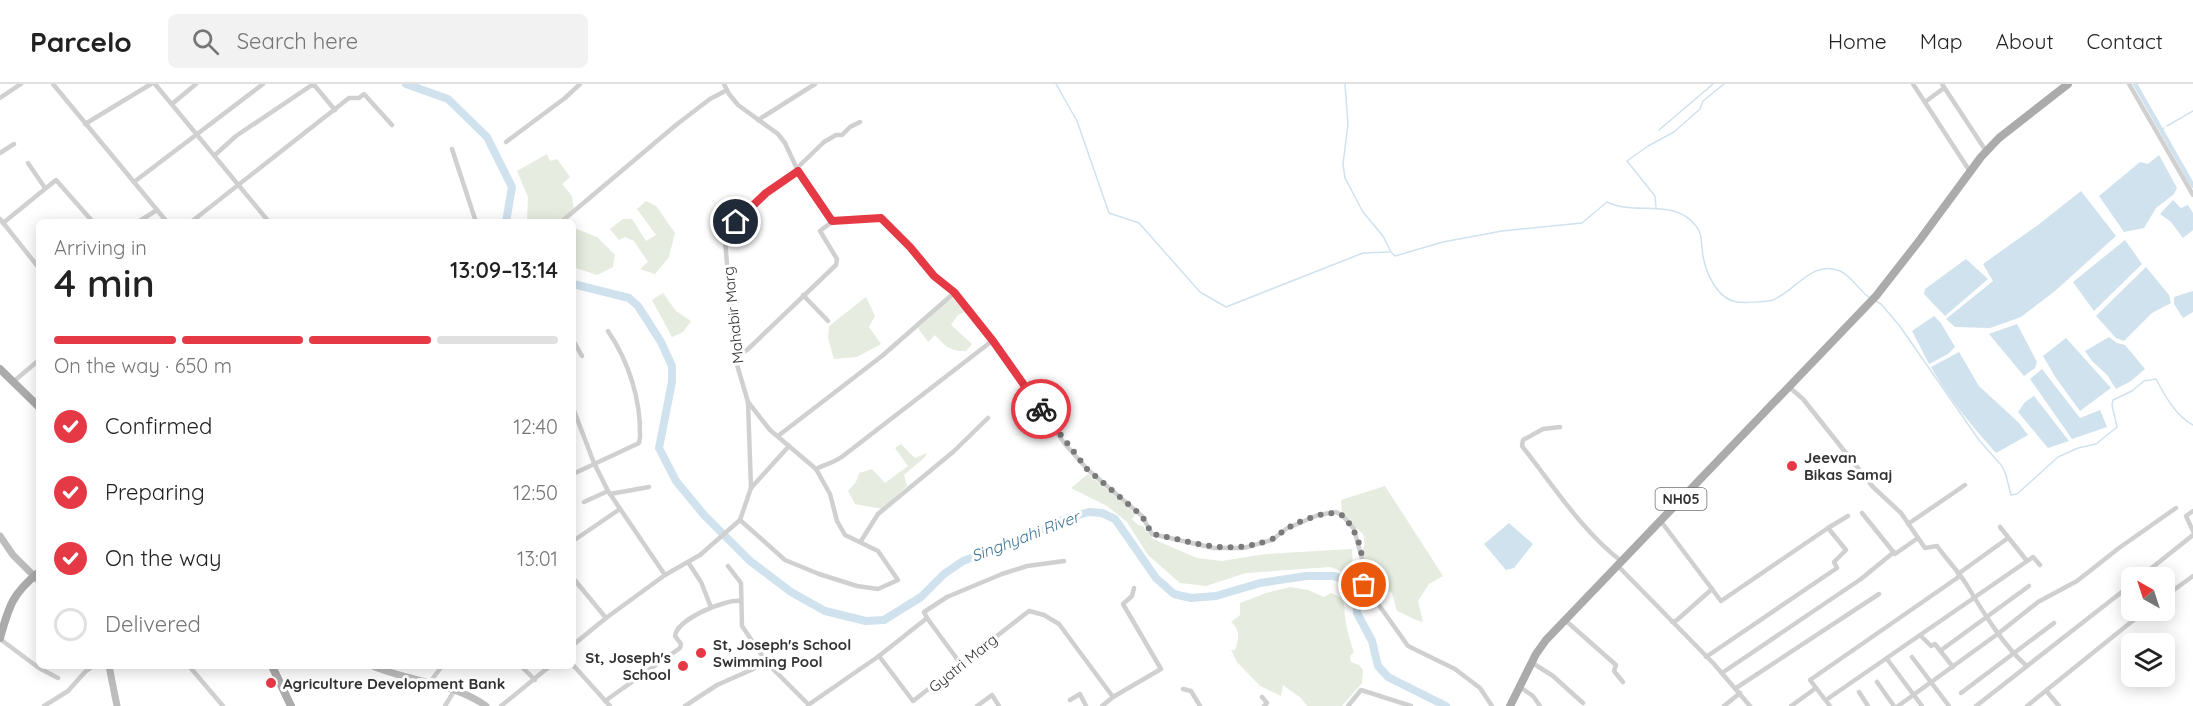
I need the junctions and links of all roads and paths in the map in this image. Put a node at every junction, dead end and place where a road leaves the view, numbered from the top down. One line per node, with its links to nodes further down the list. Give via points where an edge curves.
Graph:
1 (5, 84): 16 (street)
2 (21, 84): 16 (street)
3 (53, 84): 23 (street)
4 (151, 84): 23 (street)
5 (155, 84): 19 (street)
6 (196, 84): 19 (street)
7 (263, 84): 25 (street)
8 (580, 84): 26 (street)
9 (724, 84): 15 (street)
10 (815, 84): 21 (street)
11 (1913, 84): 18 (street)
12 (2068, 84): 29 (main road, NH05)
13 (2129, 84): 38 (street)
14 (1943, 86): 18 (street); 29 (street)
15 (727, 90): 21 (street, via 738,105); 46 (street, via 676,125)
16 (10, 91): 17 (street)
17 (0, 98)
18 (1925, 102): 34 (street)
19 (172, 104): 25 (street)
20 (335, 110): 24 (street, via 349,98 364,94); 31 (street, via 312,85 236,136); 36 (street)
21 (758, 120): 33 (street, via 778,134)
22 (861, 122): 33 (street, Mahabir Marg, via 824,142)
23 (85, 124): 35 (street)
24 (392, 125)
25 (198, 135): 31 (street); 35 (street)
26 (506, 142)
27 (14, 144): 30 (street)
28 (452, 149): 45 (street)
29 (1986, 151): 34 (main road, NH05)
30 (0, 153)
31 (215, 155): 36 (street)
32 (28, 164): 37 (street)
33 (797, 170): 48 (street); 57 (street, Mahabir Marg, via 748,210 725,240)
34 (1969, 170): 61 (main road, NH05, via 1876,296)
35 (134, 182): 39 (street)
36 (239, 185): 43 (street); 44 (street)
37 (45, 188): 40 (street, via 56,180); 47 (street)
38 (2193, 195)
39 (157, 210): 41 (street); 42 (street)
40 (90, 219)
41 (143, 219)
42 (164, 219)
43 (195, 219)
44 (267, 219)
45 (475, 219)
46 (565, 219)
47 (2, 221): 49 (street)
48 (832, 221): 50 (street, via 881,218 934,276); 51 (street, via 820,231 837,262)
49 (36, 264)
50 (954, 292): 54 (street); 67 (street, via 882,356)
51 (803, 295): 52 (street); 57 (street)
52 (828, 321)
53 (608, 331): 69 (street, via 621,353 637,397 640,437 639,443)
54 (993, 341): 70 (street, via 843,456); 190 (street, via 1065,444 1087,469 1142,516 1152,534 1214,548 1244,548 1272,540 1318,515 1342,515 1354,529 1359,544 1359,577 1408,646 1455,669 1480,688)
55 (576, 345): 56 (street)
56 (582, 356)
57 (735, 358): 63 (street, Mahabir Marg)
58 (36, 365): 60 (street)
59 (0, 368): 60 (main road)
60 (14, 382): 62 (main road)
61 (1788, 386): 82 (main road, NH05); 84 (street)
62 (36, 402)
63 (748, 402): 67 (street); 74 (street, Mahabir Marg)
64 (576, 416): 69 (street)
65 (988, 418): 92 (street, via 878,514)
66 (1560, 427): 97 (street, via 1543,429 1524,440 1522,446)
67 (778, 436): 68 (street)
68 (789, 446): 70 (street); 74 (street)
69 (594, 463): 71 (street); 75 (street)
70 (816, 469): 92 (street, via 830,494 844,535)
71 (576, 472)
72 (1965, 485): 84 (street)
73 (649, 487): 75 (street)
74 (751, 488): 83 (street, Mahabir Marg)
75 (609, 493): 76 (street); 78 (street)
76 (584, 502)
77 (2176, 508): 123 (street)
78 (620, 509): 91 (street); 101 (street)
79 (2193, 511): 87 (street, via 2186,516)
80 (1862, 513): 93 (street)
81 (1848, 516): 86 (street)
82 (1660, 520): 97 (main road, NH05); 109 (street)
83 (739, 522): 92 (street, via 785,560 819,574 878,589 898,580 878,551); 96 (street)
84 (1908, 524): 89 (street)
85 (2000, 527): 90 (street)
86 (1828, 528): 109 (street, via 1721,601); 130 (street, via 1846,550 1834,562 1837,568)
87 (2193, 533): 100 (street)
88 (0, 537): 103 (main road)
89 (1918, 538): 93 (street); 102 (street, via 1925,548 1937,546)
90 (2008, 538): 95 (street); 102 (street)
91 (576, 539)
92 (861, 542)
93 (1894, 552): 149 (street, via 1861,579)
94 (1064, 561): 118 (street, via 1002,574 947,597 924,612)
95 (2027, 561): 98 (street, via 2033,557); 113 (street)
96 (688, 562): 101 (street); 115 (street)
97 (1619, 563): 119 (main road, NH05); 121 (street)
98 (2040, 565)
99 (728, 566): 114 (street, via 741,583)
100 (2152, 567)
101 (665, 575): 117 (street)
102 (1959, 575): 113 (street); 158 (street, via 1810,680)
103 (36, 576)
104 (2193, 576): 110 (street)
105 (36, 578): 125 (main road, via 18,589)
106 (576, 582): 117 (street)
107 (2029, 586): 116 (street)
108 (1134, 588): 166 (street, via 1123,604 1161,669)
109 (1712, 589): 121 (street)
110 (2175, 589)
111 (2121, 593): 137 (street)
112 (1879, 594): 157 (street)
113 (1974, 598): 116 (street); 124 (street)
114 (741, 601): 115 (street); 134 (street, via 742,626)
115 (711, 607): 170 (street, via 677,629 675,636 680,648)
116 (1987, 617): 123 (street); 127 (street)
117 (606, 618): 126 (street)
118 (927, 618): 129 (street); 135 (street)
119 (1565, 620): 133 (main road, NH05, via 1545,640); 153 (street, via 1616,665 1614,671)
120 (2132, 621): 202 (street)
121 (1672, 622): 130 (street)
122 (2054, 623): 128 (street)
123 (1999, 633): 128 (street); 138 (street)
124 (1921, 636): 127 (street); 132 (street)
125 (0, 639): 136 (street)
126 (576, 643)
127 (1940, 651): 138 (street)
128 (2013, 654): 137 (street); 163 (street)
129 (879, 656): 135 (street, Gyatri Marg, via 913,701); 172 (street)
130 (1707, 657): 149 (street)
131 (1912, 657): 155 (street)
132 (1887, 659): 165 (street); 169 (street)
133 (1532, 662): 156 (main road, NH05); 171 (street)
134 (767, 663): 172 (street); 181 (street, via 717,685)
135 (960, 663): 166 (street, Gyatri Marg, via 1029,611 1060,626)
136 (36, 666)
137 (2027, 666): 201 (street)
138 (1953, 667): 155 (street)
139 (576, 668): 170 (street)
140 (41, 669): 150 (street)
141 (89, 669): 173 (street, via 68,691)
142 (110, 669): 174 (main road)
143 (192, 669): 175 (street)
144 (273, 669): 176 (main road)
145 (380, 669): 152 (main road)
146 (440, 669): 152 (street)
147 (524, 669): 151 (street)
148 (547, 669): 151 (street)
149 (1722, 673): 157 (street)
150 (58, 678)
151 (535, 680): 179 (street)
152 (430, 682): 160 (main road)
153 (1623, 682)
154 (1877, 682): 198 (street)
155 (1931, 683): 165 (street); 200 (street)
156 (1520, 687): 191 (main road, NH05); 192 (street)
157 (1736, 688): 162 (street)
158 (1816, 688): 169 (street); 195 (street)
159 (1183, 689): 186 (street, via 1191,692)
160 (454, 691): 177 (street); 178 (main road)
161 (1859, 692): 197 (street)
162 (1740, 693): 193 (street); 194 (street)
163 (1961, 693)
164 (2048, 693): 203 (street)
165 (1914, 695): 198 (street); 199 (street)
166 (1113, 697): 185 (street)
167 (1262, 697): 187 (street, via 1267,703)
168 (1070, 700): 184 (street, via 1080,694)
169 (1826, 700): 196 (street)
170 (605, 701): 180 (street)
171 (1583, 703)
172 (807, 705)
173 (44, 706)
174 (117, 706)
175 (223, 706)
176 (291, 706)
177 (445, 706)
178 (486, 706)
179 (501, 706)
180 (610, 706)
181 (685, 706)
182 (977, 706): 183 (street, via 992,695)
183 (999, 706)
184 (1086, 706)
185 (1102, 706)
186 (1200, 706)
187 (1264, 706)
188 (1348, 706): 189 (street, via 1361,690)
189 (1411, 706)
190 (1492, 706)
191 (1510, 706)
192 (1540, 706)
193 (1724, 706)
194 (1750, 706)
195 (1791, 706)
196 (1830, 706)
197 (1868, 706)
198 (1896, 706)
199 (1922, 706)
200 (1949, 706)
201 (1976, 706)
202 (2027, 706)
203 (2059, 706)

